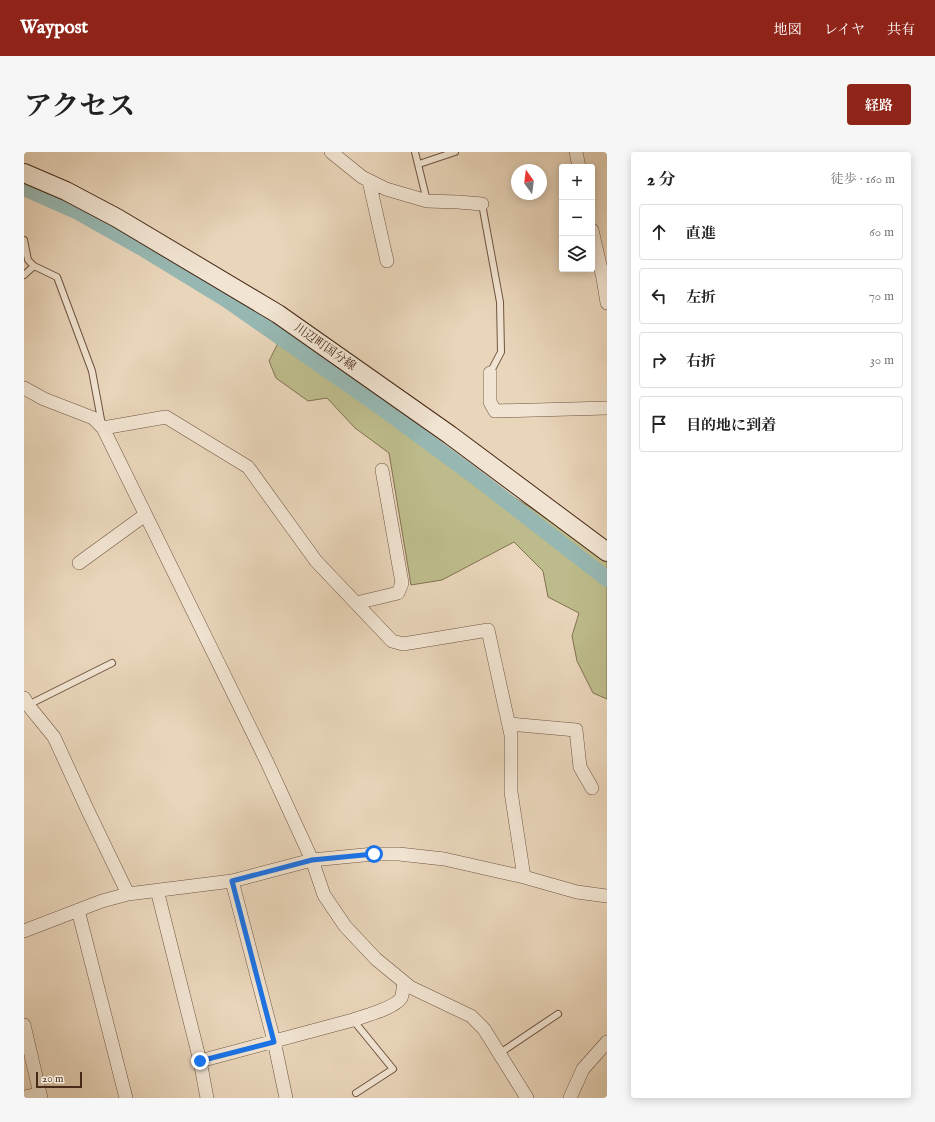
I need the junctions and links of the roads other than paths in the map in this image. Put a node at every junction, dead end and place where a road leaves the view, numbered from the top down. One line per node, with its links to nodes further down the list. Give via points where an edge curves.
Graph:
1 (331, 152): 8 (street)
2 (415, 152): 5 (lane)
3 (455, 152): 5 (lane)
4 (576, 152): 6 (street)
5 (419, 164): 9 (lane)
6 (578, 164)
7 (25, 176): 23 (street, 川辺町国分線, via 66,191 117,218 278,314 450,435)
8 (369, 181): 9 (street); 13 (street)
9 (426, 201): 10 (street)
10 (482, 204): 17 (lane, via 500,302 501,352)
11 (593, 236): 16 (street)
12 (24, 240): 14 (lane, via 28,260)
13 (387, 261)
14 (34, 266): 15 (lane); 20 (lane, via 57,276 92,371)
15 (24, 275)
16 (607, 302)
17 (490, 373): 19 (street, via 490,402 495,411)
18 (24, 388): 20 (street, via 44,399 93,418)
19 (607, 408)
20 (103, 428): 22 (street); 25 (street, via 166,417 248,466 316,561)
21 (382, 470): 25 (street, via 402,583 398,593)
22 (145, 515): 24 (street); 30 (street, via 267,762)
23 (607, 552)
24 (80, 563)
25 (356, 603): 28 (street, via 392,641 403,644 488,630)
26 (112, 663): 27 (lane)
27 (26, 702): 34 (street, via 54,737)
28 (509, 724): 29 (street, via 576,730 580,767); 31 (street, via 511,792)
29 (592, 788)
30 (312, 860): 31 (street, via 399,854 444,859); 32 (street); 38 (street, via 324,896 345,926 376,959)
31 (524, 877): 35 (street, via 577,892)
32 (232, 881): 33 (street); 42 (street)
33 (157, 890): 34 (street); 45 (street)
34 (128, 894): 36 (street)
35 (607, 896)
36 (78, 910): 37 (street); 49 (street)
37 (24, 931)
38 (404, 982): 40 (street, via 401,998 393,1005); 44 (street, via 471,1016 484,1029)
39 (558, 1014): 44 (lane)
40 (353, 1020): 42 (street); 46 (lane, via 393,1069)
41 (24, 1025): 47 (street)
42 (274, 1042): 45 (street); 51 (street)
43 (607, 1042): 53 (street, via 583,1069)
44 (500, 1053): 52 (street)
45 (200, 1061): 50 (street)
46 (356, 1093)
47 (40, 1096): 48 (street)
48 (24, 1098)
49 (126, 1098)
50 (207, 1098)
51 (286, 1098)
52 (528, 1098)
53 (570, 1098)

